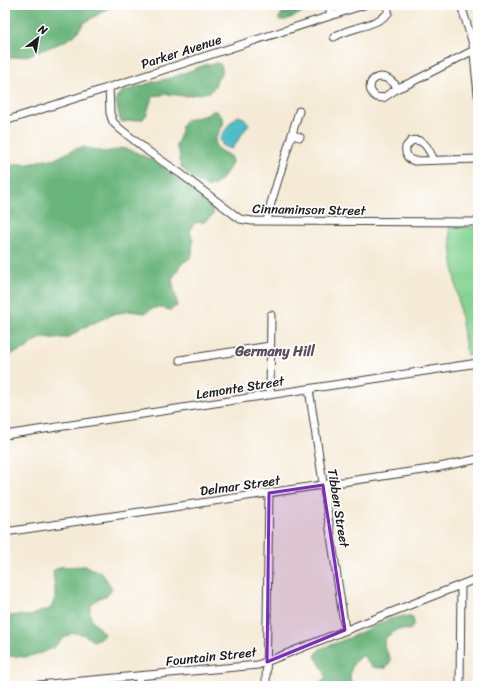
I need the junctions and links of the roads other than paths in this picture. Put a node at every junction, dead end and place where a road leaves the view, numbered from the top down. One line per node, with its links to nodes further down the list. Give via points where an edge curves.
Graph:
1 (330, 5): 5 (street)
2 (364, 5): 5 (street, Parker Avenue)
3 (388, 5): 6 (street, via 388,13 382,17)
4 (461, 5): 7 (street)
5 (330, 16): 8 (street, Parker Avenue)
6 (334, 37)
7 (474, 50): 9 (street); 10 (street)
8 (109, 87): 12 (street, Parker Avenue); 17 (street, Cinnaminson Street, via 110,113 119,128 237,217)
9 (398, 88)
10 (478, 95)
11 (300, 111): 13 (street)
12 (5, 121)
13 (292, 135): 14 (street); 17 (street)
14 (300, 137)
15 (478, 159): 16 (street)
16 (434, 160)
17 (267, 221): 18 (street, Cinnaminson Street)
18 (478, 222)
19 (271, 315): 20 (street)
20 (270, 346): 21 (street); 24 (street)
21 (180, 360)
22 (478, 363): 23 (street, Lemonte Street)
23 (309, 389): 24 (street, Lemonte Street); 27 (street, Tibben Street)
24 (270, 395): 25 (street, Lemonte Street)
25 (5, 434)
26 (478, 459): 27 (street, Delmar Street)
27 (323, 485): 28 (street, Delmar Street); 32 (street, Tibben Street)
28 (269, 493): 29 (street, Delmar Street); 33 (street)
29 (5, 532)
30 (478, 578): 31 (street, Fountain Street)
31 (461, 585): 32 (street, Fountain Street); 39 (street)
32 (345, 630): 33 (street, Fountain Street)
33 (267, 662): 34 (street, Fountain Street); 38 (street)
34 (139, 676): 35 (street, Fountain Street); 37 (street)
35 (60, 684): 36 (street, Fountain Street)
36 (27, 686)
37 (139, 686)
38 (266, 686)
39 (460, 686)

